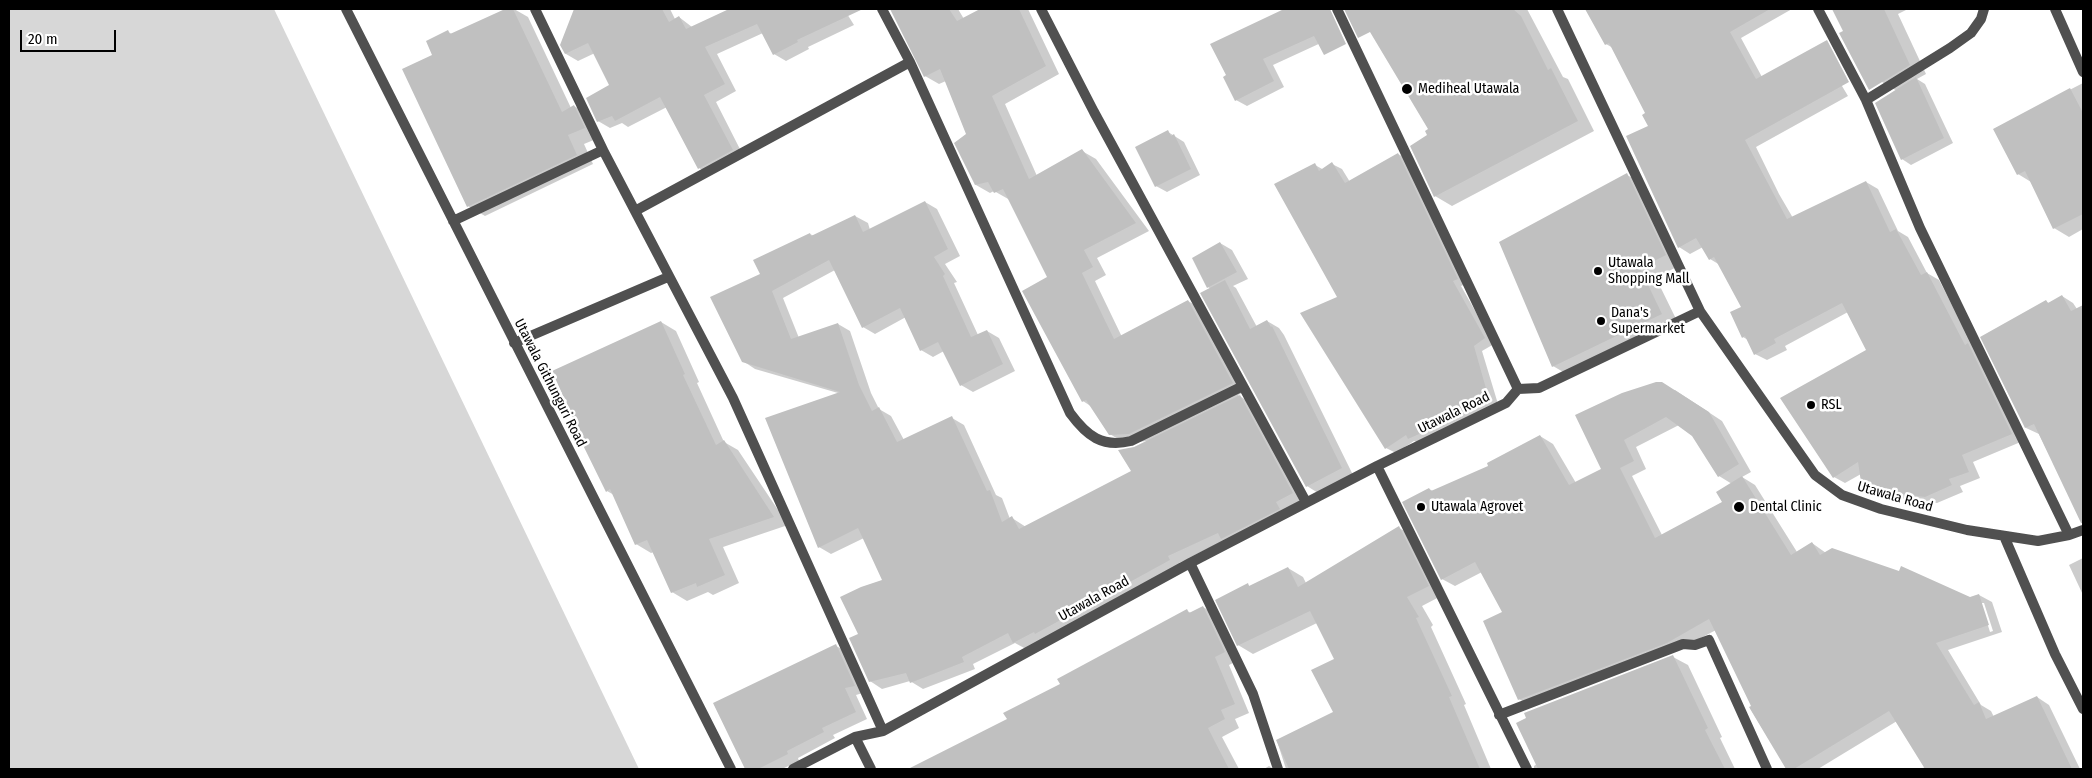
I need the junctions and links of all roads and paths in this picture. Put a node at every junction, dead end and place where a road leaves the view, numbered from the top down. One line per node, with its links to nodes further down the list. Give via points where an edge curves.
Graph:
1 (346, 9): 15 (street, Utawala Githunguri Road)
2 (536, 9): 13 (street)
3 (882, 9): 10 (street)
4 (1041, 9): 19 (street)
5 (1337, 9): 20 (street)
6 (1557, 9): 17 (street, Utawala Road)
7 (1818, 9): 12 (street)
8 (1984, 9): 12 (street, via 1971,33)
9 (2055, 9): 11 (street)
10 (910, 62): 14 (street); 19 (street, via 1070,413 1084,432 1101,441 1117,444 1131,441)
11 (2083, 72)
12 (1866, 100): 24 (street, via 1920,228)
13 (603, 150): 14 (street); 15 (street)
14 (635, 211): 16 (street)
15 (453, 221): 18 (street, Utawala Githunguri Road)
16 (668, 277): 18 (street); 29 (street, via 733,398)
17 (1700, 311): 20 (street, via 1538,388); 25 (street, Utawala Road, via 1815,475 1842,495 1881,509)
18 (514, 342): 31 (street, Utawala Githunguri Road)
19 (1243, 386): 22 (street)
20 (1518, 389): 21 (street, Utawala Road, via 1506,403)
21 (1376, 466): 22 (street, Utawala Road); 28 (street)
22 (1306, 502): 26 (street, Utawala Road)
23 (2083, 530): 24 (street, Utawala Road)
24 (2069, 535): 25 (street, Utawala Road, via 2038,541)
25 (2004, 536): 27 (street, via 2055,654)
26 (1190, 562): 29 (street, Utawala Road); 34 (street, via 1253,694)
27 (2083, 709)
28 (1499, 715): 35 (street); 36 (street, via 1683,644 1695,645 1709,640)
29 (883, 731): 30 (street, Utawala Road)
30 (854, 737): 32 (street, Utawala Road); 33 (street)
31 (731, 769)
32 (793, 769)
33 (870, 769)
34 (1278, 769)
35 (1527, 769)
36 (1767, 769)

